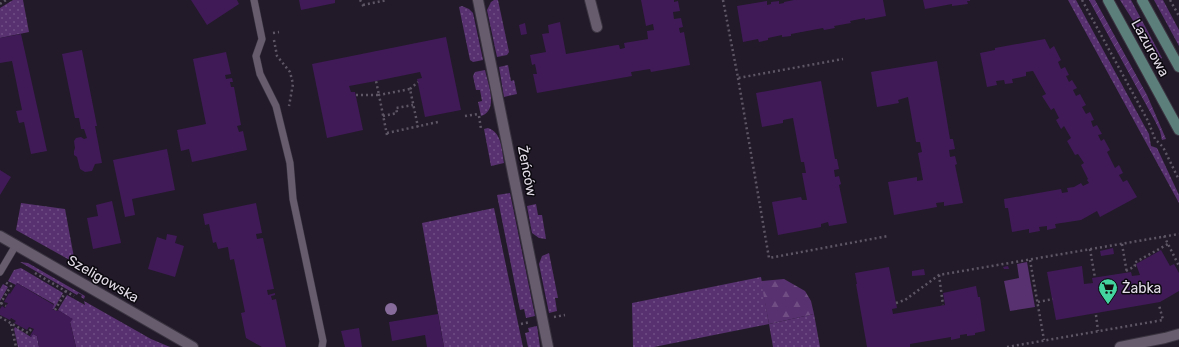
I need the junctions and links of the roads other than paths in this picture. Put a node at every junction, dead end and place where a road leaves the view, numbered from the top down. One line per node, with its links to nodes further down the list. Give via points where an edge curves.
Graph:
1 (254, 0): 14 (lane, via 262,39 256,56 260,74 276,106 290,162 293,199 323,341)
2 (478, 0): 15 (street, Żeńców)
3 (590, 0): 6 (street)
4 (1108, 0): 8 (main road, Lazurowa)
5 (1142, 0): 7 (main road, Lazurowa)
6 (596, 27)
7 (1179, 67)
8 (1179, 130)
9 (0, 236): 10 (street, Szeligowska)
10 (16, 245): 11 (lane); 13 (street, Szeligowska)
11 (0, 272)
12 (1179, 334): 16 (street)
13 (193, 347)
14 (322, 347)
15 (548, 347)
16 (1120, 347)

